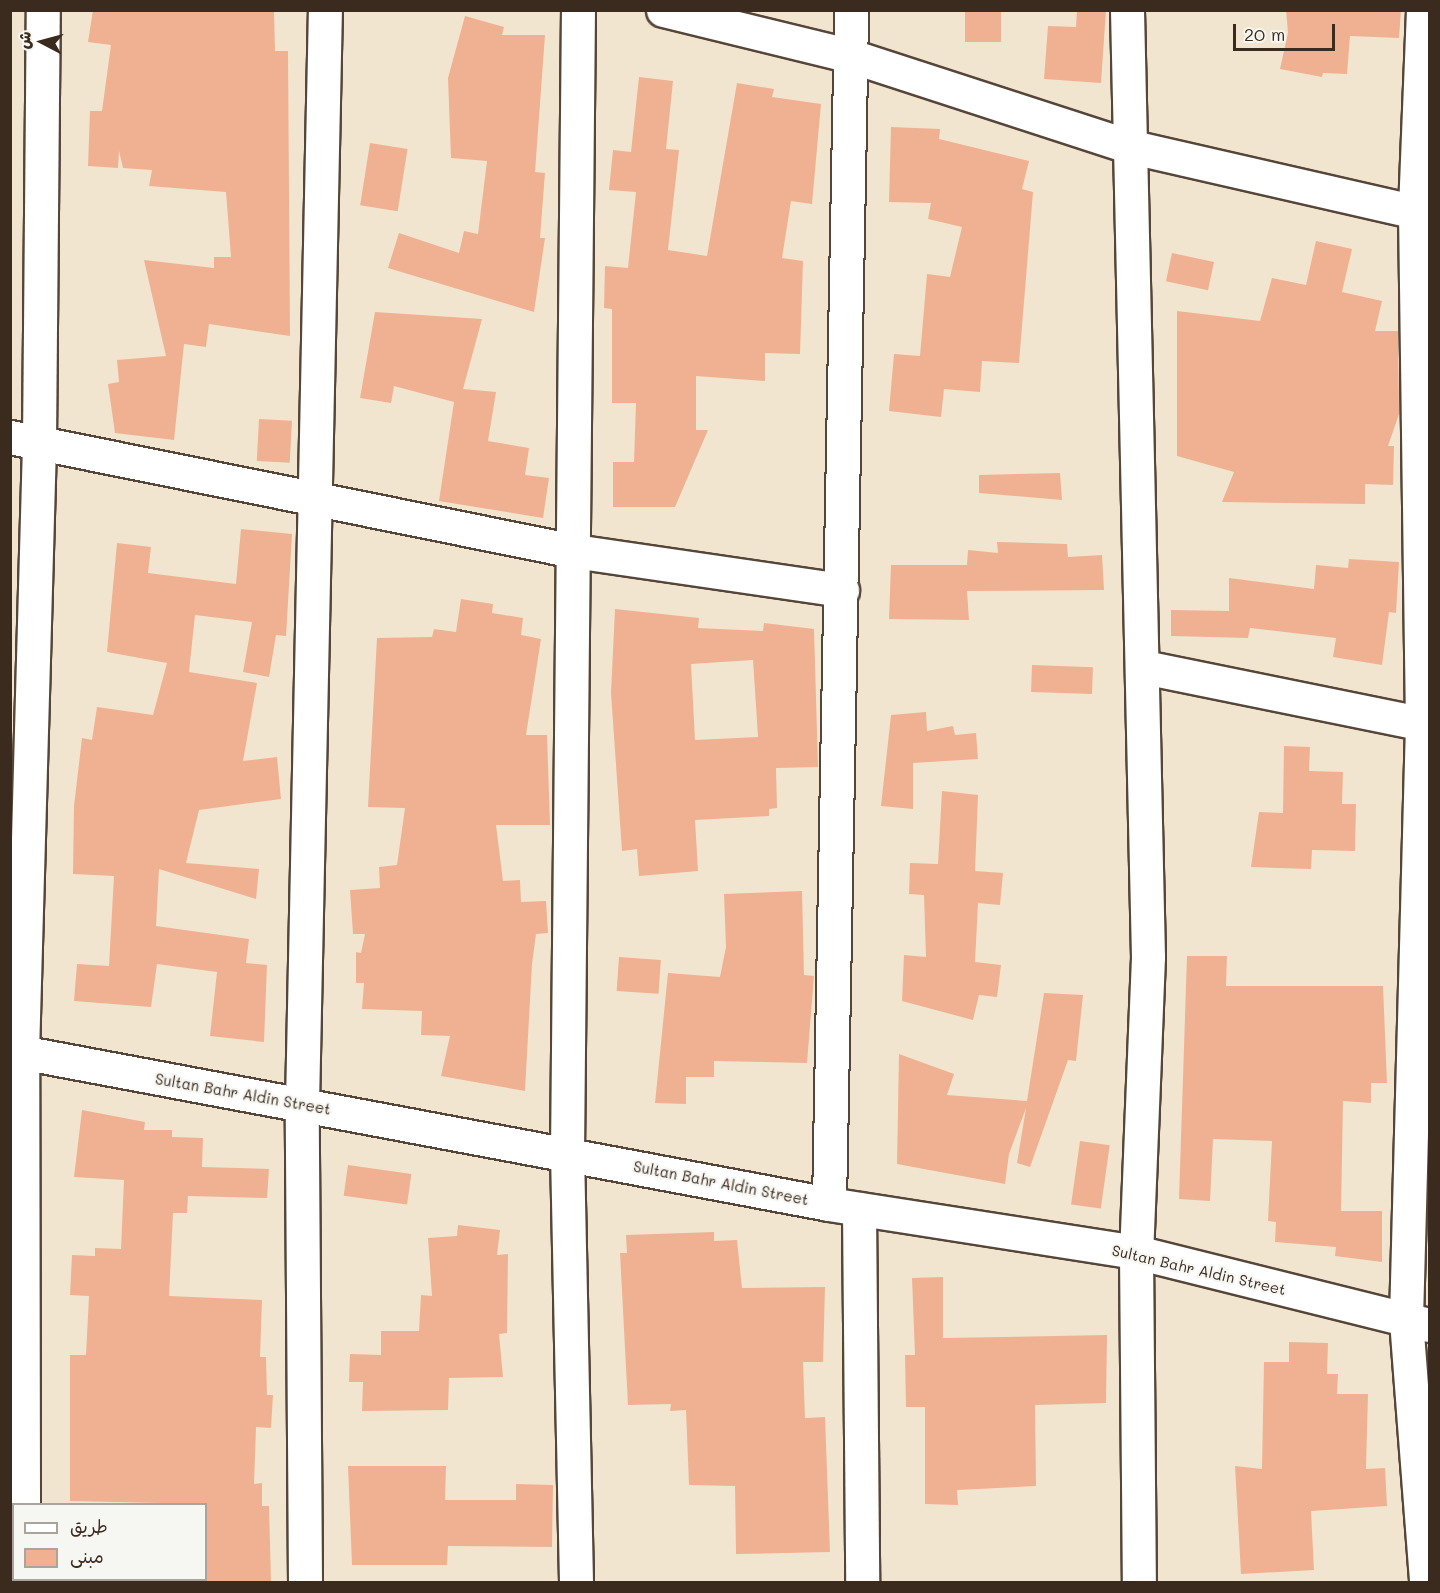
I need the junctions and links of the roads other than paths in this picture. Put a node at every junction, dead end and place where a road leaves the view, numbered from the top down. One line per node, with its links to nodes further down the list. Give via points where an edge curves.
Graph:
1 (43, 10): 11 (street)
2 (325, 10): 12 (street)
3 (578, 10): 13 (street)
4 (663, 10): 8 (street)
5 (851, 10): 8 (street)
6 (1128, 10): 9 (street)
7 (1423, 10): 10 (street)
8 (851, 56): 9 (street); 14 (street)
9 (1128, 146): 10 (street); 15 (street)
10 (1422, 213): 16 (street)
11 (25, 440): 12 (street); 17 (street)
12 (313, 501): 13 (street); 18 (street)
13 (574, 551): 14 (street); 19 (street)
14 (842, 590): 20 (street)
15 (1144, 667): 16 (street); 21 (street, via 1148,957)
16 (1426, 725): 22 (street)
17 (16, 1052): 18 (street, Sultan Bahr Aldin Street); 23 (street)
18 (302, 1104): 19 (street, Sultan Bahr Aldin Street); 24 (street)
19 (567, 1154): 20 (street, Sultan Bahr Aldin Street); 25 (street)
20 (844, 1207): 21 (street, Sultan Bahr Aldin Street); 26 (street)
21 (1136, 1252): 22 (street, Sultan Bahr Aldin Street); 27 (street)
22 (1418, 1323): 28 (street)
23 (23, 1503)
24 (305, 1582)
25 (576, 1582)
26 (862, 1582)
27 (1139, 1582)
28 (1426, 1582)

